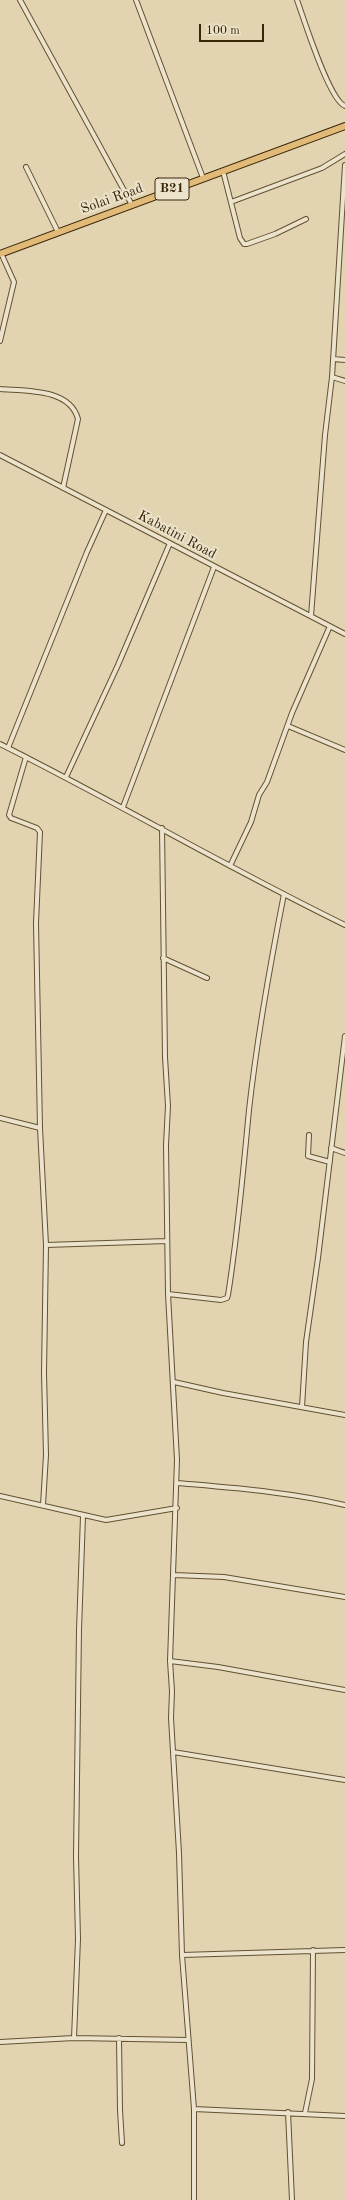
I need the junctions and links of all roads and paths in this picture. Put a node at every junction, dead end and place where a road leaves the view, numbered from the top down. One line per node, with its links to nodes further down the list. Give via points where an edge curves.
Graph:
1 (20, 0): 12 (street)
2 (136, 0): 10 (street)
3 (297, 0): 4 (street, via 331,91)
4 (345, 106)
5 (345, 126): 9 (highway, Solai Road / B21)
6 (345, 154): 11 (street, via 322,168)
7 (345, 165): 17 (street)
8 (26, 167): 14 (street)
9 (223, 171): 10 (highway, Solai Road / B21); 11 (street)
10 (203, 178): 12 (highway, Solai Road / B21)
11 (231, 202): 13 (street, via 240,238 247,244)
12 (132, 205): 14 (highway, Solai Road / B21)
13 (306, 219)
14 (58, 232): 15 (highway, Solai Road / B21)
15 (1, 253): 16 (street, via 14,282)
16 (0, 342)
17 (332, 359): 18 (street); 19 (street)
18 (345, 360)
19 (332, 377): 20 (street); 27 (street)
20 (345, 381)
21 (0, 389): 23 (street, via 57,396 76,411 78,419)
22 (0, 455): 23 (street, Kabatini Road)
23 (63, 488): 24 (street, Kabatini Road)
24 (106, 510): 25 (street, Kabatini Road); 32 (street)
25 (170, 544): 26 (street, Kabatini Road); 35 (street, via 118,666)
26 (214, 567): 27 (street, Kabatini Road); 36 (street)
27 (311, 616): 28 (street, Kabatini Road)
28 (330, 626): 29 (street, Kabatini Road); 30 (street)
29 (345, 634)
30 (288, 726): 33 (street); 38 (street, via 267,782 259,795 252,822)
31 (0, 744): 32 (street)
32 (8, 748): 34 (street)
33 (345, 750)
34 (26, 757): 35 (street); 45 (street, via 9,815 40,830 36,908)
35 (66, 777): 36 (street)
36 (123, 807): 37 (street)
37 (162, 828): 38 (street); 41 (street)
38 (230, 866): 39 (street)
39 (284, 894): 40 (street); 52 (street, via 265,996 235,1253 227,1298 221,1300)
40 (345, 925)
41 (163, 958): 42 (street); 50 (street, via 168,1106)
42 (207, 978)
43 (345, 1036): 47 (street)
44 (0, 1118): 45 (street)
45 (40, 1128): 51 (street)
46 (309, 1135): 49 (street, via 308,1156)
47 (331, 1148): 48 (street); 49 (street)
48 (345, 1153)
49 (330, 1162): 54 (street, via 311,1294)
50 (167, 1241): 51 (street); 52 (street)
51 (46, 1245): 58 (street, via 46,1455)
52 (168, 1294): 53 (street)
53 (174, 1382): 54 (street); 56 (street)
54 (302, 1407): 55 (street)
55 (345, 1415)
56 (177, 1483): 59 (street, via 271,1491); 60 (street)
57 (0, 1496): 58 (street)
58 (43, 1505): 61 (street)
59 (345, 1505)
60 (177, 1508): 61 (street, via 106,1520); 62 (street)
61 (82, 1516): 71 (street, via 76,1856 78,1938)
62 (174, 1574): 63 (street, via 224,1577); 64 (street)
63 (345, 1596)
64 (170, 1661): 65 (street); 66 (street)
65 (345, 1690)
66 (173, 1752): 67 (street); 70 (street, via 180,1853)
67 (345, 1780)
68 (313, 1950): 69 (street); 70 (street); 77 (street, via 312,2079)
69 (345, 1950)
70 (182, 1956): 73 (street)
71 (74, 2038): 72 (street); 74 (street)
72 (119, 2038): 73 (street); 79 (street)
73 (188, 2040): 75 (street)
74 (0, 2042)
75 (194, 2109): 76 (street); 80 (street)
76 (288, 2112): 77 (street); 81 (street)
77 (305, 2113): 78 (street)
78 (345, 2116)
79 (122, 2143)
80 (194, 2200)
81 (292, 2200)

